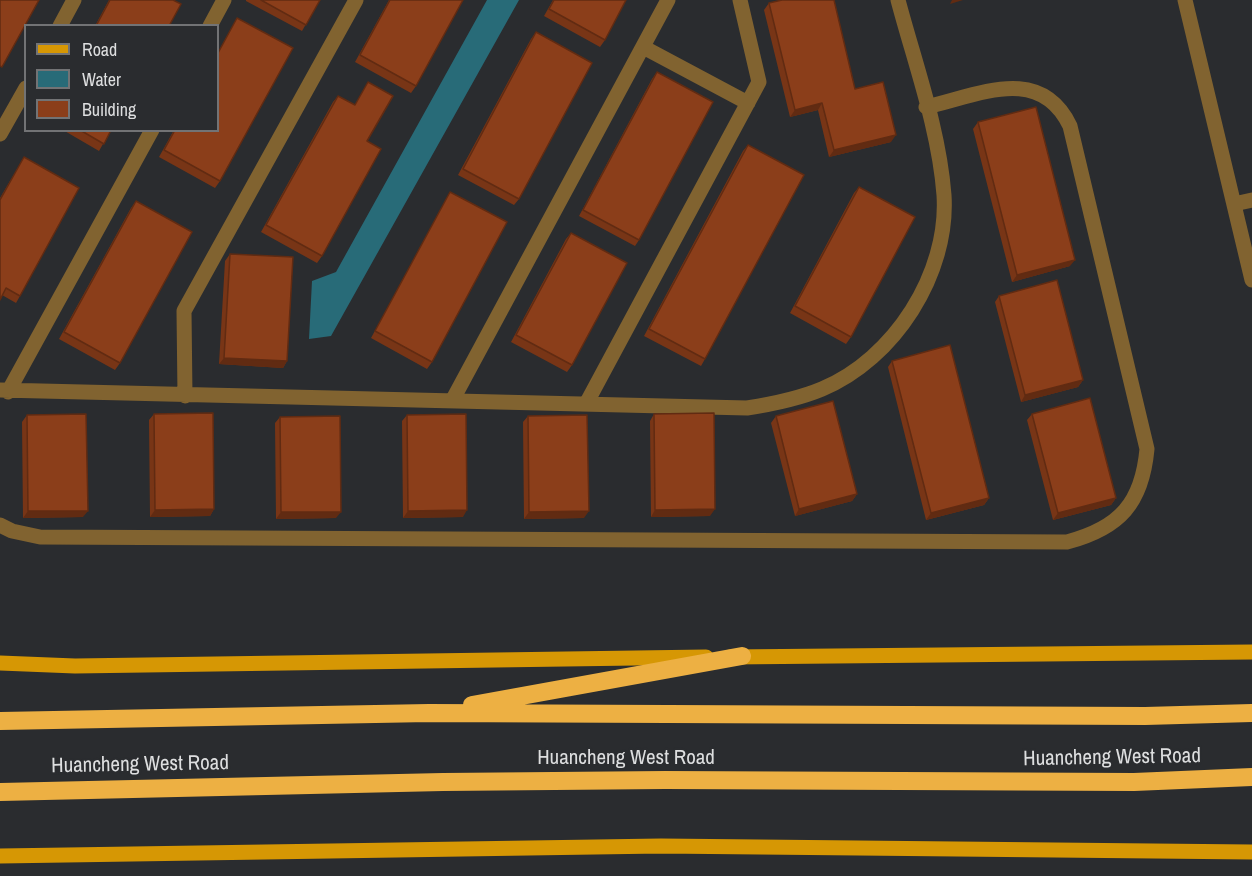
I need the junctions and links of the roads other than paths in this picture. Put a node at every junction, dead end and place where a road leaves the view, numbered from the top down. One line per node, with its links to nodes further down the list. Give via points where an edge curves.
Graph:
1 (74, 0): 8 (street)
2 (224, 0): 9 (street)
3 (356, 0): 21 (street, via 184,311)
4 (668, 0): 10 (street)
5 (740, 0): 12 (street, via 759,82)
6 (898, 0): 13 (street)
7 (1185, 0): 18 (street)
8 (61, 24)
9 (211, 24)
10 (643, 47): 12 (street); 22 (street)
11 (24, 90): 14 (street)
12 (748, 103): 23 (street)
13 (926, 107): 23 (street, via 940,159 944,198 941,238 930,276 912,311 888,342 858,369 824,388 786,402 747,408); 24 (street, via 1010,88 1030,88 1062,109 1070,126 1147,449 1144,476 1134,500 1116,521 1094,535 1067,542 51,537 12,531)
14 (6, 111): 16 (street)
15 (151, 132): 20 (street)
16 (0, 134)
17 (1252, 200): 18 (street)
18 (1234, 204): 19 (street)
19 (1252, 280)
20 (4, 391): 21 (street)
21 (185, 396): 22 (street)
22 (452, 401): 23 (street)
23 (586, 404)
24 (0, 525)
25 (1252, 652): 26 (main road)
26 (742, 656): 27 (main road, via 75,666); 28 (highway)
27 (0, 663)
28 (429, 713): 29 (highway, Huancheng West Road); 30 (highway, Huancheng West Road)
29 (1252, 713)
30 (0, 721)
31 (1252, 777): 32 (highway, Huancheng West Road, via 1134,782 455,782)
32 (0, 792)
33 (1252, 852): 34 (main road, via 661,846)
34 (0, 856)

